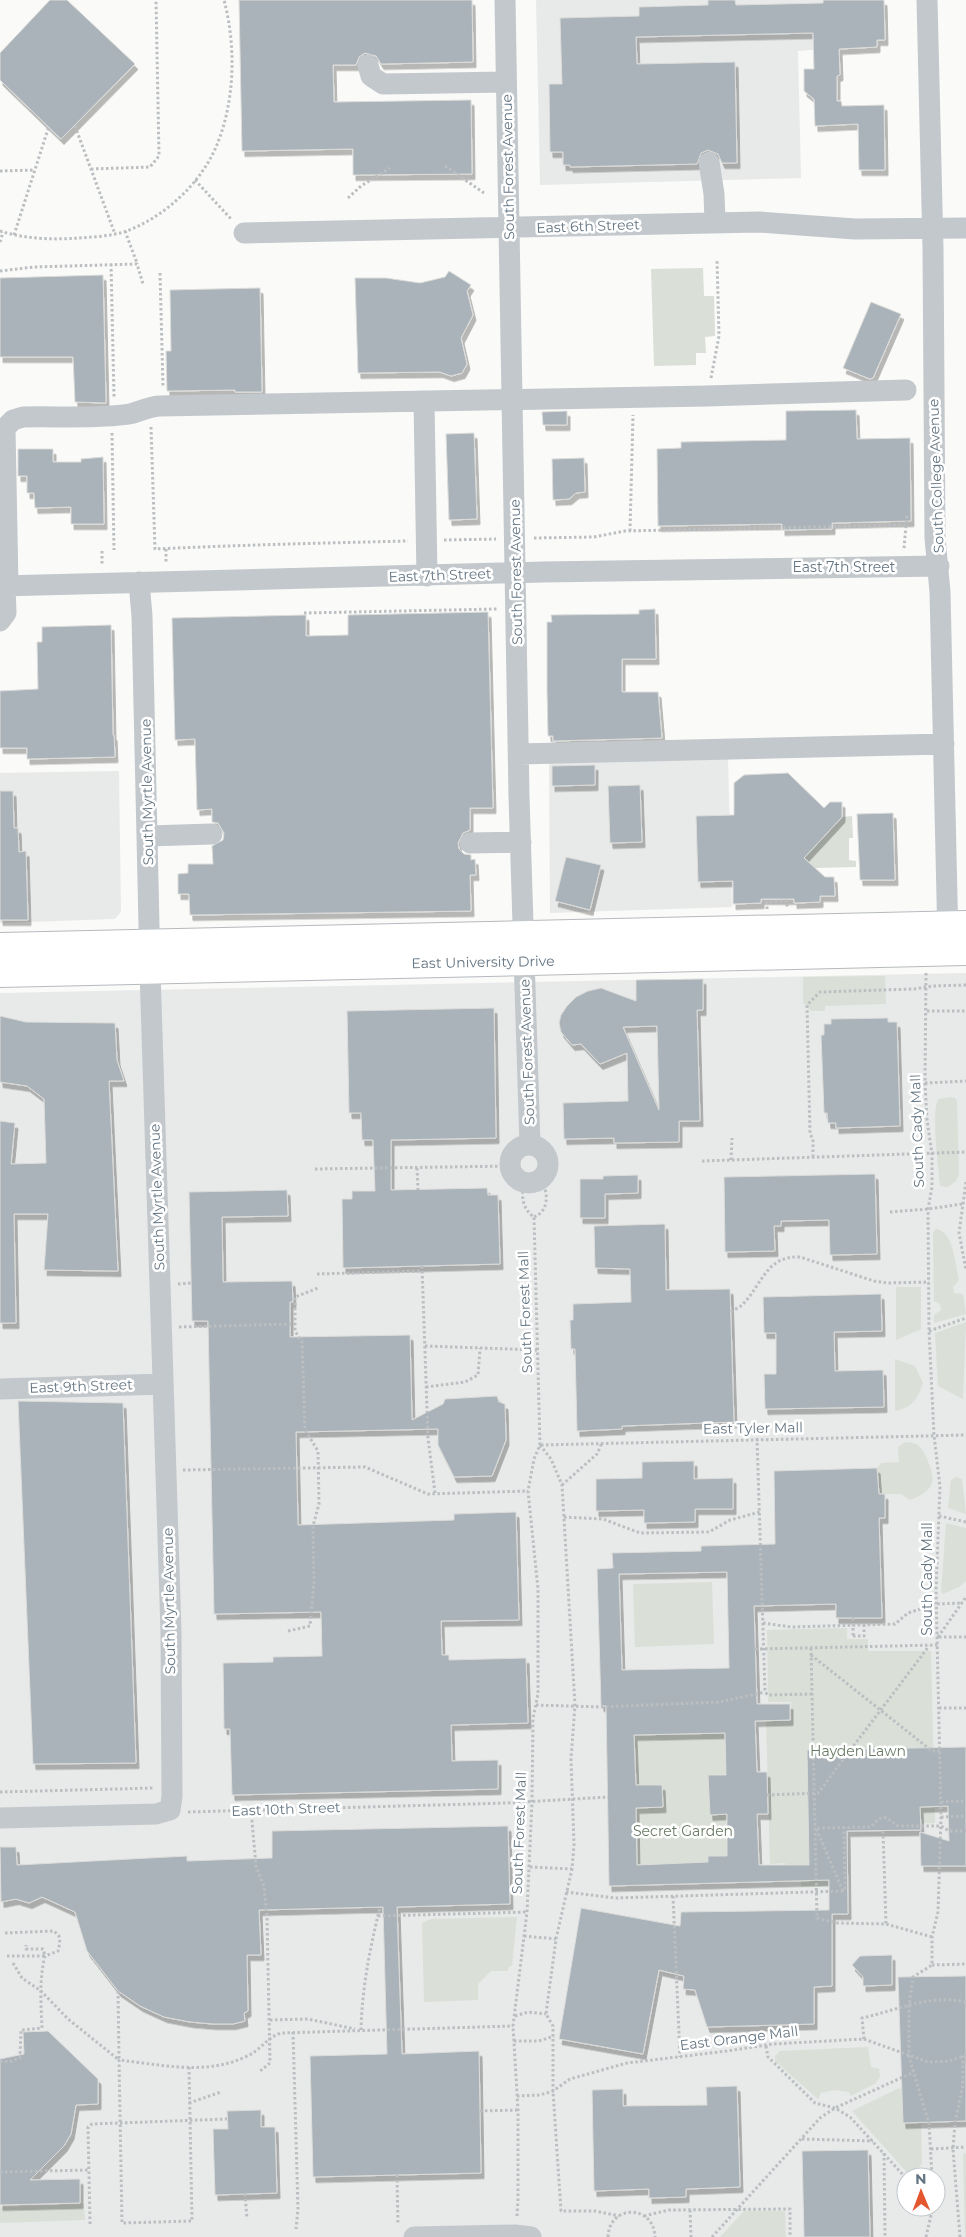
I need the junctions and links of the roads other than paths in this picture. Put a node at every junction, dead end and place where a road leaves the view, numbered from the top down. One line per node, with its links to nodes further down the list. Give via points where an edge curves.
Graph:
1 (504, 0): 4 (street, South Forest Avenue)
2 (927, 0): 9 (street, South College Avenue)
3 (368, 64): 4 (street, via 371,76 383,84)
4 (506, 82): 7 (street, South Forest Avenue)
5 (709, 162): 6 (street)
6 (715, 222): 7 (street, East 6th Street); 9 (street, East 6th Street, via 800,224 863,230)
7 (510, 228): 10 (street, East 6th Street); 12 (street, South Forest Avenue)
8 (966, 228): 9 (street, East 6th Street)
9 (932, 229): 14 (street, South College Avenue, via 935,538)
10 (244, 233)
11 (906, 390): 12 (street)
12 (513, 399): 13 (street); 15 (street, South Forest Avenue)
13 (424, 400): 16 (street); 18 (street, via 147,407 130,414 13,420 5,428)
14 (939, 566): 15 (street, East 7th Street); 20 (street, South College Avenue)
15 (516, 573): 16 (street, East 7th Street); 21 (street, South Forest Avenue)
16 (427, 576): 17 (street, East 7th Street)
17 (139, 582): 18 (street, East 7th Street); 23 (street, South Myrtle Avenue)
18 (4, 586): 19 (street)
19 (4, 620)
20 (944, 744): 21 (street); 26 (street, South College Avenue)
21 (520, 754): 24 (street, South Forest Avenue)
22 (212, 834): 23 (street)
23 (148, 836): 27 (street, South Myrtle Avenue)
24 (521, 842): 25 (street); 29 (street, South Forest Avenue)
25 (470, 843)
26 (957, 938): 29 (main road, East University Drive)
27 (150, 944): 28 (main road, East University Drive); 29 (main road, East University Drive); 30 (street, South Myrtle Avenue)
28 (0, 947)
29 (524, 948): 30 (main road, East University Drive); 32 (street, South Forest Avenue)
30 (150, 970): 31 (main road, East University Drive); 33 (street, South Myrtle Avenue)
31 (0, 973)
32 (530, 1145): 32 (street, South Forest Avenue, via 540,1148 548,1157 547,1172 532,1182 514,1177 510,1166 513,1154)
33 (162, 1384): 34 (street, East 9th Street); 35 (street, South Myrtle Avenue, via 171,1671 170,1810 156,1814)
34 (0, 1389)
35 (0, 1818)
36 (523, 2230): 37 (street, via 515,2235)
37 (406, 2232)

